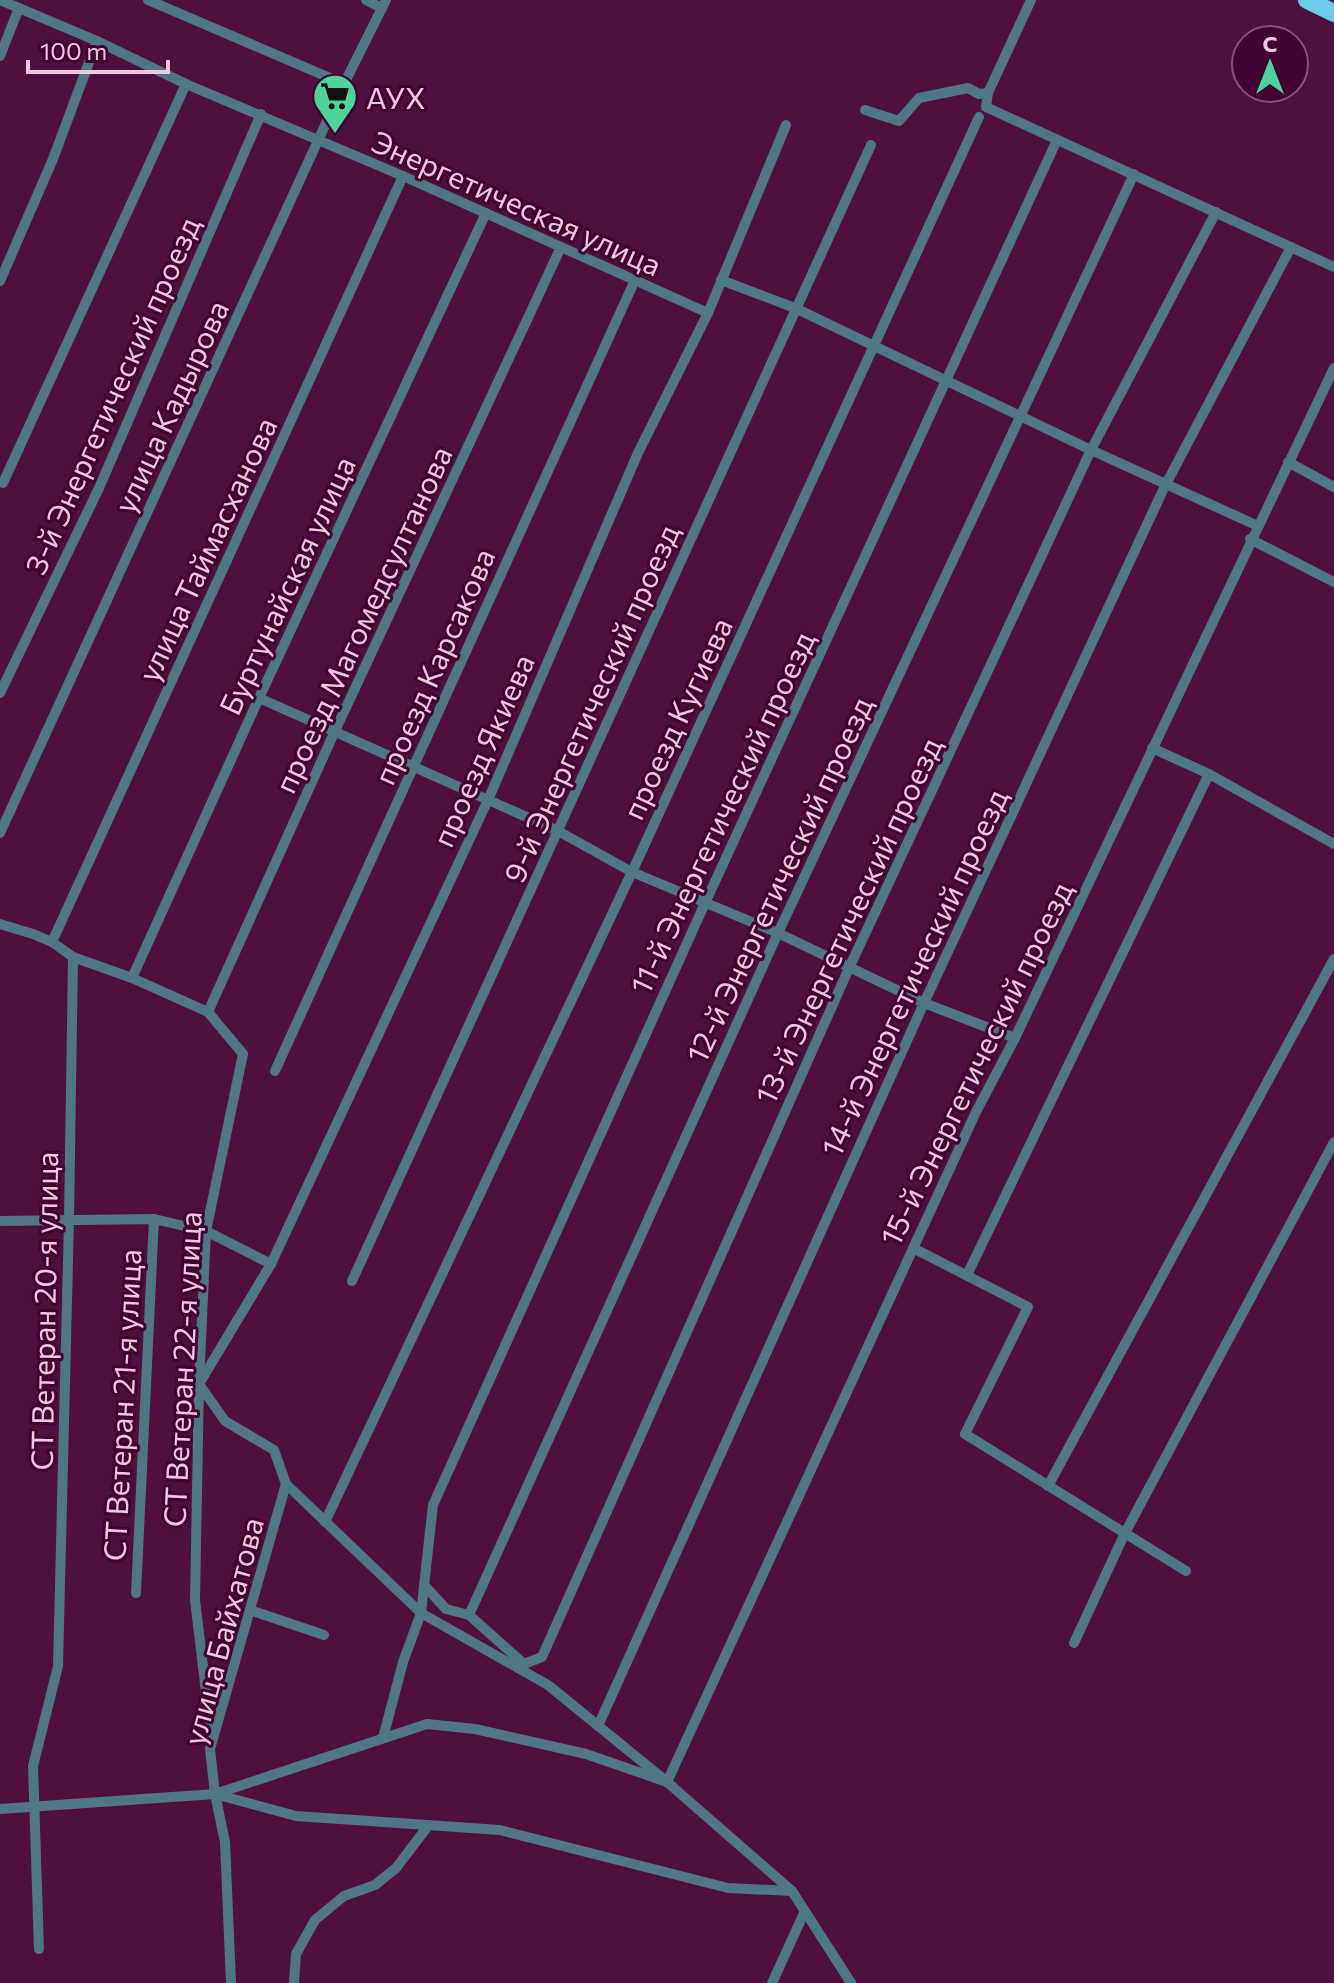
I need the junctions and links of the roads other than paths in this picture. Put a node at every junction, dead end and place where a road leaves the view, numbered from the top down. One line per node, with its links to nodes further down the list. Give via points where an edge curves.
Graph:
1 (0, 0): 7 (street, Энергетическая улица)
2 (148, 0): 12 (street)
3 (366, 0): 6 (street)
4 (1031, 0): 13 (street)
5 (1307, 0): 8 (highway)
6 (384, 4): 12 (street, улица Кадырова)
7 (19, 8): 9 (street, Энергетическая улица); 10 (street)
8 (1334, 13)
9 (97, 41): 11 (street, Энергетическая улица); 30 (street)
10 (0, 56)
11 (186, 84): 15 (street, Энергетическая улица); 40 (street)
12 (344, 84): 19 (street, улица Кадырова)
13 (988, 93): 14 (street, via 968,88 919,98 899,121); 18 (street, via 986,107)
14 (865, 110)
15 (261, 114): 19 (street, Энергетическая улица); 46 (street, 3-й Энергетический проезд, via 99,488)
16 (979, 117): 33 (street, проезд Кугиева)
17 (786, 125): 29 (street, проезд Якиева)
18 (1057, 140): 21 (street); 35 (street, 11-й Энергетический проезд)
19 (317, 141): 22 (street, Энергетическая улица); 54 (street, улица Кадырова)
20 (871, 145): 31 (street, 9-й Энергетический проезд)
21 (1134, 174): 23 (street); 37 (street, 12-й Энергетический проезд)
22 (403, 176): 24 (street, Энергетическая улица); 60 (street, улица Таймасханова)
23 (1216, 212): 26 (street); 38 (street, 13-й Энергетический проезд)
24 (486, 213): 25 (street, Энергетическая улица); 47 (street, Буртунайская улица)
25 (561, 247): 28 (street, Энергетическая улица); 48 (street, проезд Магомедсултанова)
26 (1291, 247): 27 (street); 41 (street, 14-й Энергетический проезд)
27 (1334, 267)
28 (635, 280): 32 (street, Энергетическая улица); 50 (street, проезд Карсакова)
29 (721, 280): 31 (street); 32 (street, проезд Якиева)
30 (0, 281)
31 (795, 308): 33 (street); 53 (street, 9-й Энергетический проезд)
32 (708, 313): 52 (street, проезд Якиева, via 638,453)
33 (873, 346): 35 (street); 56 (street, проезд Кугиева)
34 (1334, 368): 36 (street, 15-й Энергетический проезд)
35 (946, 381): 37 (street); 57 (street, 11-й Энергетический проезд)
36 (1329, 390): 39 (street, 15-й Энергетический проезд)
37 (1020, 415): 38 (street); 59 (street, 12-й Энергетический проезд)
38 (1091, 450): 41 (street); 63 (street, 13-й Энергетический проезд)
39 (1288, 462): 42 (street); 43 (street, 15-й Энергетический проезд)
40 (3, 483)
41 (1166, 483): 43 (street); 65 (street, 14-й Энергетический проезд)
42 (1334, 487)
43 (1258, 526): 44 (street, 15-й Энергетический проезд)
44 (1250, 539): 45 (street); 49 (street, 15-й Энергетический проезд)
45 (1334, 582)
46 (0, 693)
47 (259, 698): 48 (street); 64 (street, Буртунайская улица)
48 (335, 731): 50 (street); 66 (street, проезд Магомедсултанова)
49 (1152, 748): 51 (street); 67 (street, 15-й Энергетический проезд)
50 (413, 767): 52 (street); 68 (street, проезд Карсакова)
51 (1209, 774): 55 (street); 76 (street)
52 (488, 800): 53 (street); 75 (street, проезд Якиева)
53 (558, 831): 56 (street); 77 (street, 9-й Энергетический проезд)
54 (0, 833)
55 (1334, 844)
56 (632, 872): 57 (street); 81 (street, проезд Кугиева)
57 (706, 901): 59 (street); 84 (street, 11-й Энергетический проезд, via 433,1505)
58 (0, 924): 60 (street)
59 (778, 933): 63 (street); 87 (street, 12-й Энергетический проезд)
60 (52, 942): 61 (street)
61 (73, 957): 64 (street); 71 (street, СТ Ветеран 20-я улица)
62 (1334, 959): 80 (street)
63 (850, 966): 65 (street); 91 (street, 13-й Энергетический проезд, via 542,1657)
64 (132, 978): 66 (street)
65 (924, 1003): 67 (street); 93 (street, 14-й Энергетический проезд)
66 (208, 1012): 73 (street, СТ Ветеран 22-я улица, via 243,1054)
67 (1015, 1038): 74 (street, 15-й Энергетический проезд)
68 (275, 1071)
69 (1334, 1142): 82 (street)
70 (154, 1219): 71 (street); 73 (street); 85 (street, СТ Ветеран 21-я улица)
71 (69, 1220): 72 (street); 98 (street, СТ Ветеран 20-я улица, via 58,1666 33,1766)
72 (0, 1221)
73 (206, 1231): 75 (street); 78 (street, СТ Ветеран 22-я улица)
74 (913, 1248): 76 (street); 96 (street, 15-й Энергетический проезд)
75 (271, 1264): 78 (street, проезд Якиева)
76 (967, 1275): 80 (street, via 1028,1307 965,1434)
77 (352, 1281)
78 (199, 1384): 79 (street, улица Байхатова, via 225,1421 274,1450); 95 (street, СТ Ветеран 22-я улица, via 195,1600)
79 (286, 1484): 81 (street); 86 (street, улица Байхатова)
80 (1048, 1486): 82 (street)
81 (325, 1522): 88 (street)
82 (1125, 1533): 83 (street); 90 (street)
83 (1186, 1571)
84 (424, 1585): 87 (street, via 446,1609); 88 (street, 11-й Энергетический проезд)
85 (136, 1593)
86 (250, 1610): 89 (street); 95 (street, улица Байхатова)
87 (472, 1611): 91 (street)
88 (421, 1613): 92 (street); 94 (street, 11-й Энергетический проезд)
89 (324, 1635)
90 (1074, 1643)
91 (524, 1664): 92 (street)
92 (548, 1685): 93 (street)
93 (598, 1726): 96 (street)
94 (383, 1738): 96 (street, via 427,1724 475,1729 586,1754); 97 (street)
95 (212, 1741): 97 (street, улица Байхатова)
96 (667, 1782): 101 (street)
97 (215, 1794): 98 (street); 100 (street, via 296,1816); 104 (street, улица Байхатова, via 225,1842)
98 (35, 1807): 99 (street); 103 (street, СТ Ветеран 20-я улица)
99 (0, 1809)
100 (428, 1826): 101 (street, via 500,1830 728,1888); 105 (street, via 396,1868 375,1885 344,1896 315,1920 296,1954)
101 (792, 1891): 102 (street)
102 (805, 1911): 106 (street); 107 (street)
103 (39, 1949)
104 (231, 1983)
105 (294, 1983)
106 (772, 1983)
107 (851, 1983)

